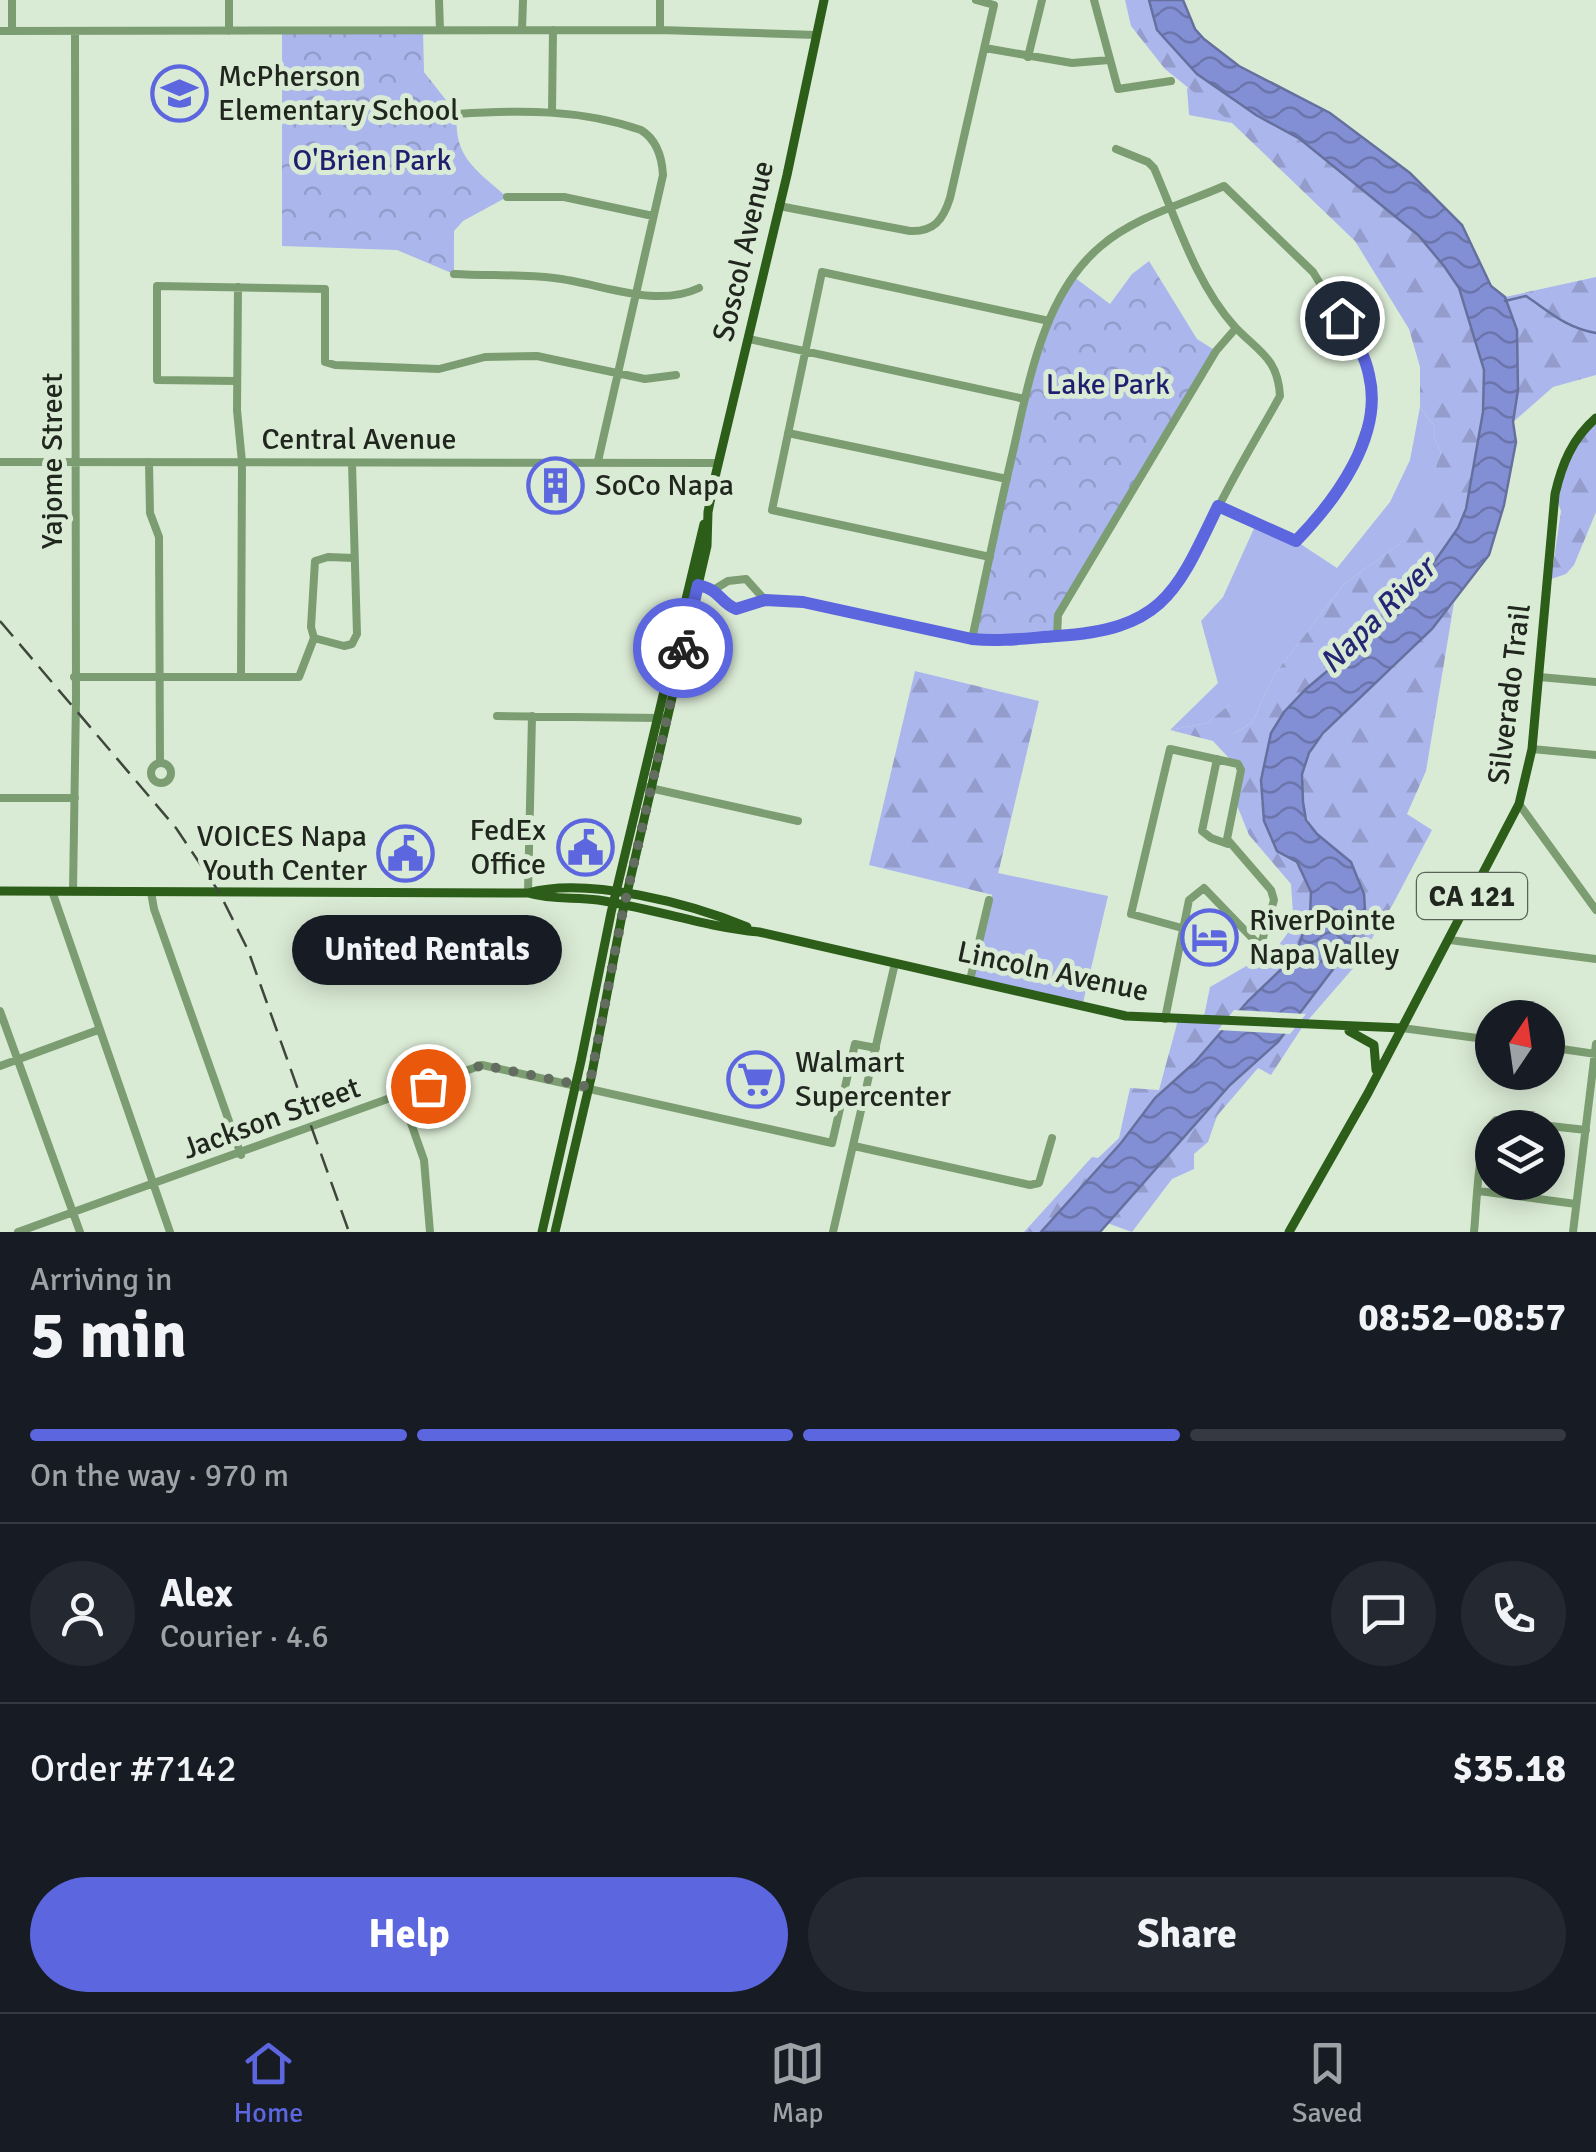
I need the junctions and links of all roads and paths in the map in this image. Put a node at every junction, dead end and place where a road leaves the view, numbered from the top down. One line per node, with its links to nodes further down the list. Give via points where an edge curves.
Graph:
1 (12, 0): 15 (street)
2 (229, 0): 16 (street)
3 (439, 0): 11 (street)
4 (523, 0): 12 (street)
5 (660, 0): 14 (street)
6 (824, 0): 18 (main road, Soscol Avenue)
7 (976, 0): 19 (street, via 994,5)
8 (1042, 0): 20 (street)
9 (1094, 0): 21 (street)
10 (0, 30): 15 (street)
11 (440, 30): 12 (street); 16 (street)
12 (522, 30): 13 (street)
13 (553, 30): 14 (street); 23 (street)
14 (660, 30): 18 (street)
15 (12, 31): 17 (street)
16 (228, 31): 17 (street)
17 (76, 32): 46 (street, Yajome Street)
18 (816, 35): 27 (main road, Soscol Avenue)
19 (984, 48): 20 (street); 27 (street, via 950,198 935,226 910,231)
20 (1028, 56): 21 (street)
21 (1109, 60): 22 (street, via 1118,89)
22 (1171, 81)
23 (552, 112): 24 (street); 29 (street, via 631,126 650,136 663,176)
24 (458, 114)
25 (1116, 150): 28 (street, via 1148,162)
26 (507, 197): 29 (street, via 564,197)
27 (779, 206): 36 (main road, Soscol Avenue)
28 (1171, 208): 34 (street, via 1099,247 1078,269); 35 (street, via 1210,294); 52 (street, via 1224,186 1313,272 1369,372 1372,400 1362,444 1340,488 1296,541)
29 (653, 216): 33 (street)
30 (454, 274): 33 (street, via 555,278)
31 (238, 288): 38 (street, via 325,290 325,362 439,369 484,357 536,356); 40 (street); 40 (street, via 157,286 157,380)
32 (699, 288): 33 (street)
33 (635, 294): 38 (street)
34 (1049, 321): 37 (street, via 822,272); 41 (street)
35 (1236, 328): 52 (street, via 1269,358 1280,396); 58 (street, via 1216,350 1067,599)
36 (749, 339): 37 (street); 50 (main road, Soscol Avenue)
37 (805, 351): 41 (street); 43 (street)
38 (618, 374): 39 (street); 44 (street)
39 (676, 375)
40 (236, 381): 48 (street)
41 (1025, 399): 51 (street)
42 (1596, 418): 64 (main road, Silverado Trail / CA 121, via 1567,454 1555,494)
43 (788, 432): 51 (street); 54 (street, via 772,510)
44 (598, 461): 49 (street, Central Avenue); 50 (street, Central Avenue)
45 (0, 462): 46 (street, Central Avenue)
46 (74, 462): 47 (street, Central Avenue); 61 (street, Yajome Street)
47 (149, 462): 48 (street, Central Avenue); 62 (street, via 150,512 159,537)
48 (242, 462): 49 (street, Central Avenue); 63 (street)
49 (352, 463): 53 (street)
50 (718, 463): 55 (main road, Soscol Avenue, via 707,546)
51 (1007, 479): 54 (street)
52 (1218, 506): 58 (street, via 1187,571 1149,612 1105,632)
53 (354, 558): 59 (street, via 315,561); 59 (street, via 357,634 344,646)
54 (990, 558): 60 (street)
55 (693, 583): 56 (street); 68 (main road, Soscol Avenue)
56 (715, 589): 57 (street, via 736,609); 57 (street, via 746,579)
57 (765, 600): 60 (street, via 835,608)
58 (1058, 636): 60 (street)
59 (314, 638): 63 (street, via 299,677)
60 (972, 639)
61 (74, 676): 62 (street); 75 (street, Yajome Street)
62 (159, 676): 63 (street); 72 (street)
63 (241, 676)
64 (1538, 676): 65 (street); 69 (main road, Silverado Trail / CA 121)
65 (1596, 682)
66 (497, 716): 67 (street)
67 (532, 716): 68 (street); 84 (street)
68 (662, 718): 73 (main road, Soscol Avenue)
69 (1532, 750): 70 (street); 76 (main road, Silverado Trail / CA 121)
70 (1596, 755)
71 (1217, 758): 78 (street, via 1240,770); 78 (street, via 1202,831); 89 (street, via 1170,749 1131,914)
72 (160, 763)
73 (646, 787): 77 (street); 83 (main road, Soscol Avenue)
74 (0, 798): 75 (street)
75 (75, 798): 81 (street, Yajome Street)
76 (1519, 804): 88 (street); 91 (main road, Silverado Trail / CA 121)
77 (798, 821)
78 (1228, 844): 89 (street, via 1273,895 1260,943 1204,888 1189,900)
79 (0, 891): 80 (main road, Lincoln Avenue)
80 (52, 891): 81 (main road, Lincoln Avenue); 99 (street)
81 (73, 891): 82 (main road, Lincoln Avenue)
82 (151, 892): 84 (main road, Lincoln Avenue); 116 (street)
83 (622, 892): 84 (main road, Lincoln Avenue); 86 (main road, Soscol Avenue); 87 (main road, Soscol Avenue); 90 (main road, Lincoln Avenue)
84 (528, 893): 86 (main road, Lincoln Avenue)
85 (989, 900): 94 (street)
86 (613, 903): 87 (main road, Lincoln Avenue); 108 (main road, Soscol Avenue)
87 (624, 906): 90 (main road, Lincoln Avenue); 109 (main road, Soscol Avenue)
88 (1596, 910)
89 (1182, 928): 96 (street)
90 (759, 932): 93 (main road, Lincoln Avenue)
91 (1450, 940): 92 (street); 98 (main road, Silverado Trail / CA 121)
92 (1596, 960)
93 (895, 963): 94 (main road, Lincoln Avenue); 102 (street)
94 (970, 980): 96 (main road, Lincoln Avenue)
95 (0, 1011): 105 (street)
96 (1165, 1019): 97 (main road, Lincoln Avenue)
97 (1332, 1027): 98 (main road, Lincoln Avenue); 107 (main road, via 1372,1042)
98 (1402, 1028): 100 (street); 107 (main road, Silverado Trail / CA 121)
99 (98, 1030): 105 (street); 118 (street)
100 (1475, 1038)
101 (1596, 1044): 104 (street)
102 (876, 1048): 109 (street, Jackson Street, via 856,1044 832,1143); 114 (street)
103 (1565, 1050): 104 (street)
104 (1596, 1054): 112 (street)
105 (17, 1060): 106 (street); 122 (street)
106 (0, 1066)
107 (1376, 1078): 130 (main road, Silverado Trail / CA 121)
108 (576, 1084): 109 (street, Jackson Street); 110 (street, Jackson Street, via 482,1065); 127 (main road, Soscol Avenue)
109 (589, 1087): 128 (main road, Soscol Avenue)
110 (401, 1096): 116 (street, Jackson Street); 126 (street, via 424,1160)
111 (1565, 1128): 112 (street)
112 (1586, 1130): 115 (street)
113 (1052, 1138): 114 (street, via 1044,1175 1030,1185)
114 (854, 1146): 129 (street)
115 (1582, 1152): 117 (street); 121 (street)
116 (240, 1154): 118 (street, Jackson Street)
117 (1596, 1154)
118 (152, 1184): 122 (street, Jackson Street); 125 (street)
119 (1478, 1200): 131 (street)
120 (1546, 1200): 121 (street)
121 (1576, 1204): 132 (street)
122 (73, 1212): 123 (street, Jackson Street); 124 (street)
123 (18, 1232)
124 (80, 1232)
125 (170, 1232)
126 (430, 1232)
127 (542, 1232)
128 (556, 1232)
129 (833, 1232)
130 (1289, 1232)
131 (1474, 1232)
132 (1572, 1232)

